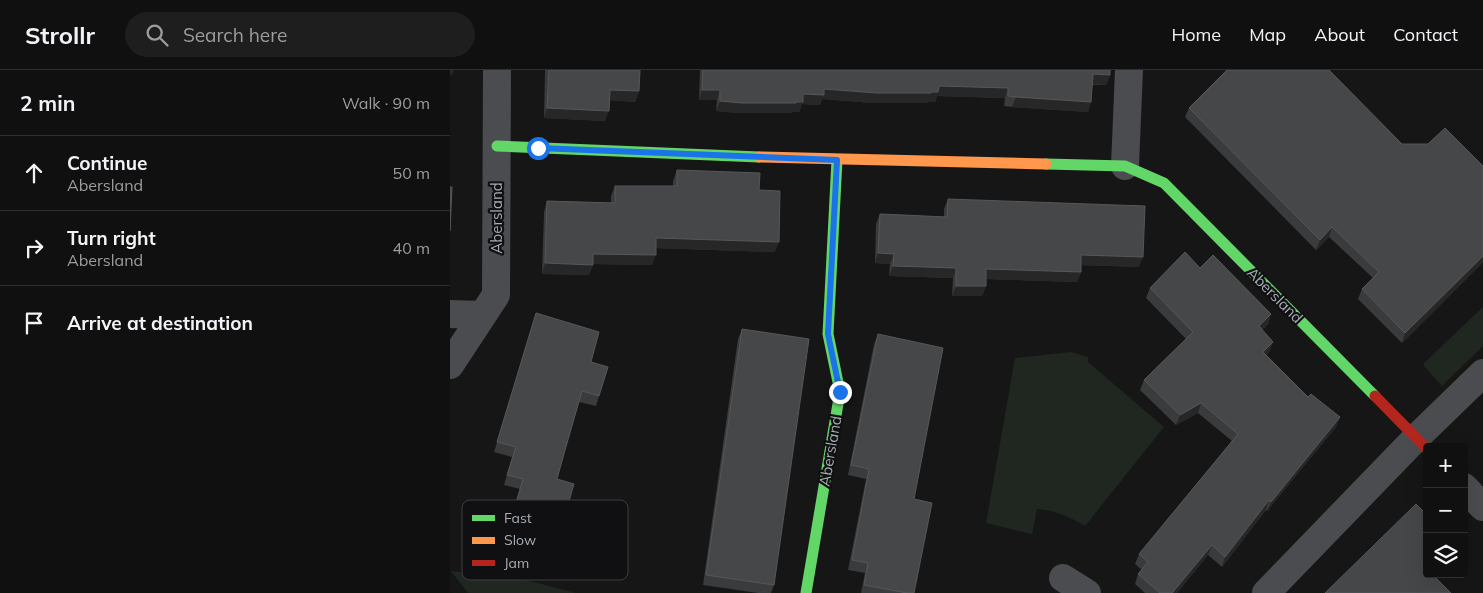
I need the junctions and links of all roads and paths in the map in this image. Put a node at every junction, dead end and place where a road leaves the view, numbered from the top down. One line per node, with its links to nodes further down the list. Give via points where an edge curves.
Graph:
1 (497, 70): 3 (street, Abersland)
2 (1129, 70): 5 (street)
3 (496, 146): 4 (street, Abersland); 7 (street, Abersland, via 496,295)
4 (837, 160): 5 (street, Abersland); 14 (street, Abersland, via 828,334 840,392)
5 (1125, 166): 10 (street, Abersland, via 1164,183)
6 (450, 314): 7 (street)
7 (482, 315): 8 (street, Abersland)
8 (450, 365)
9 (1483, 373): 10 (street)
10 (1421, 443): 16 (street)
11 (1468, 492): 12 (street)
12 (1483, 507)
13 (1063, 578): 15 (street)
14 (806, 593)
15 (1086, 593)
16 (1266, 593)

